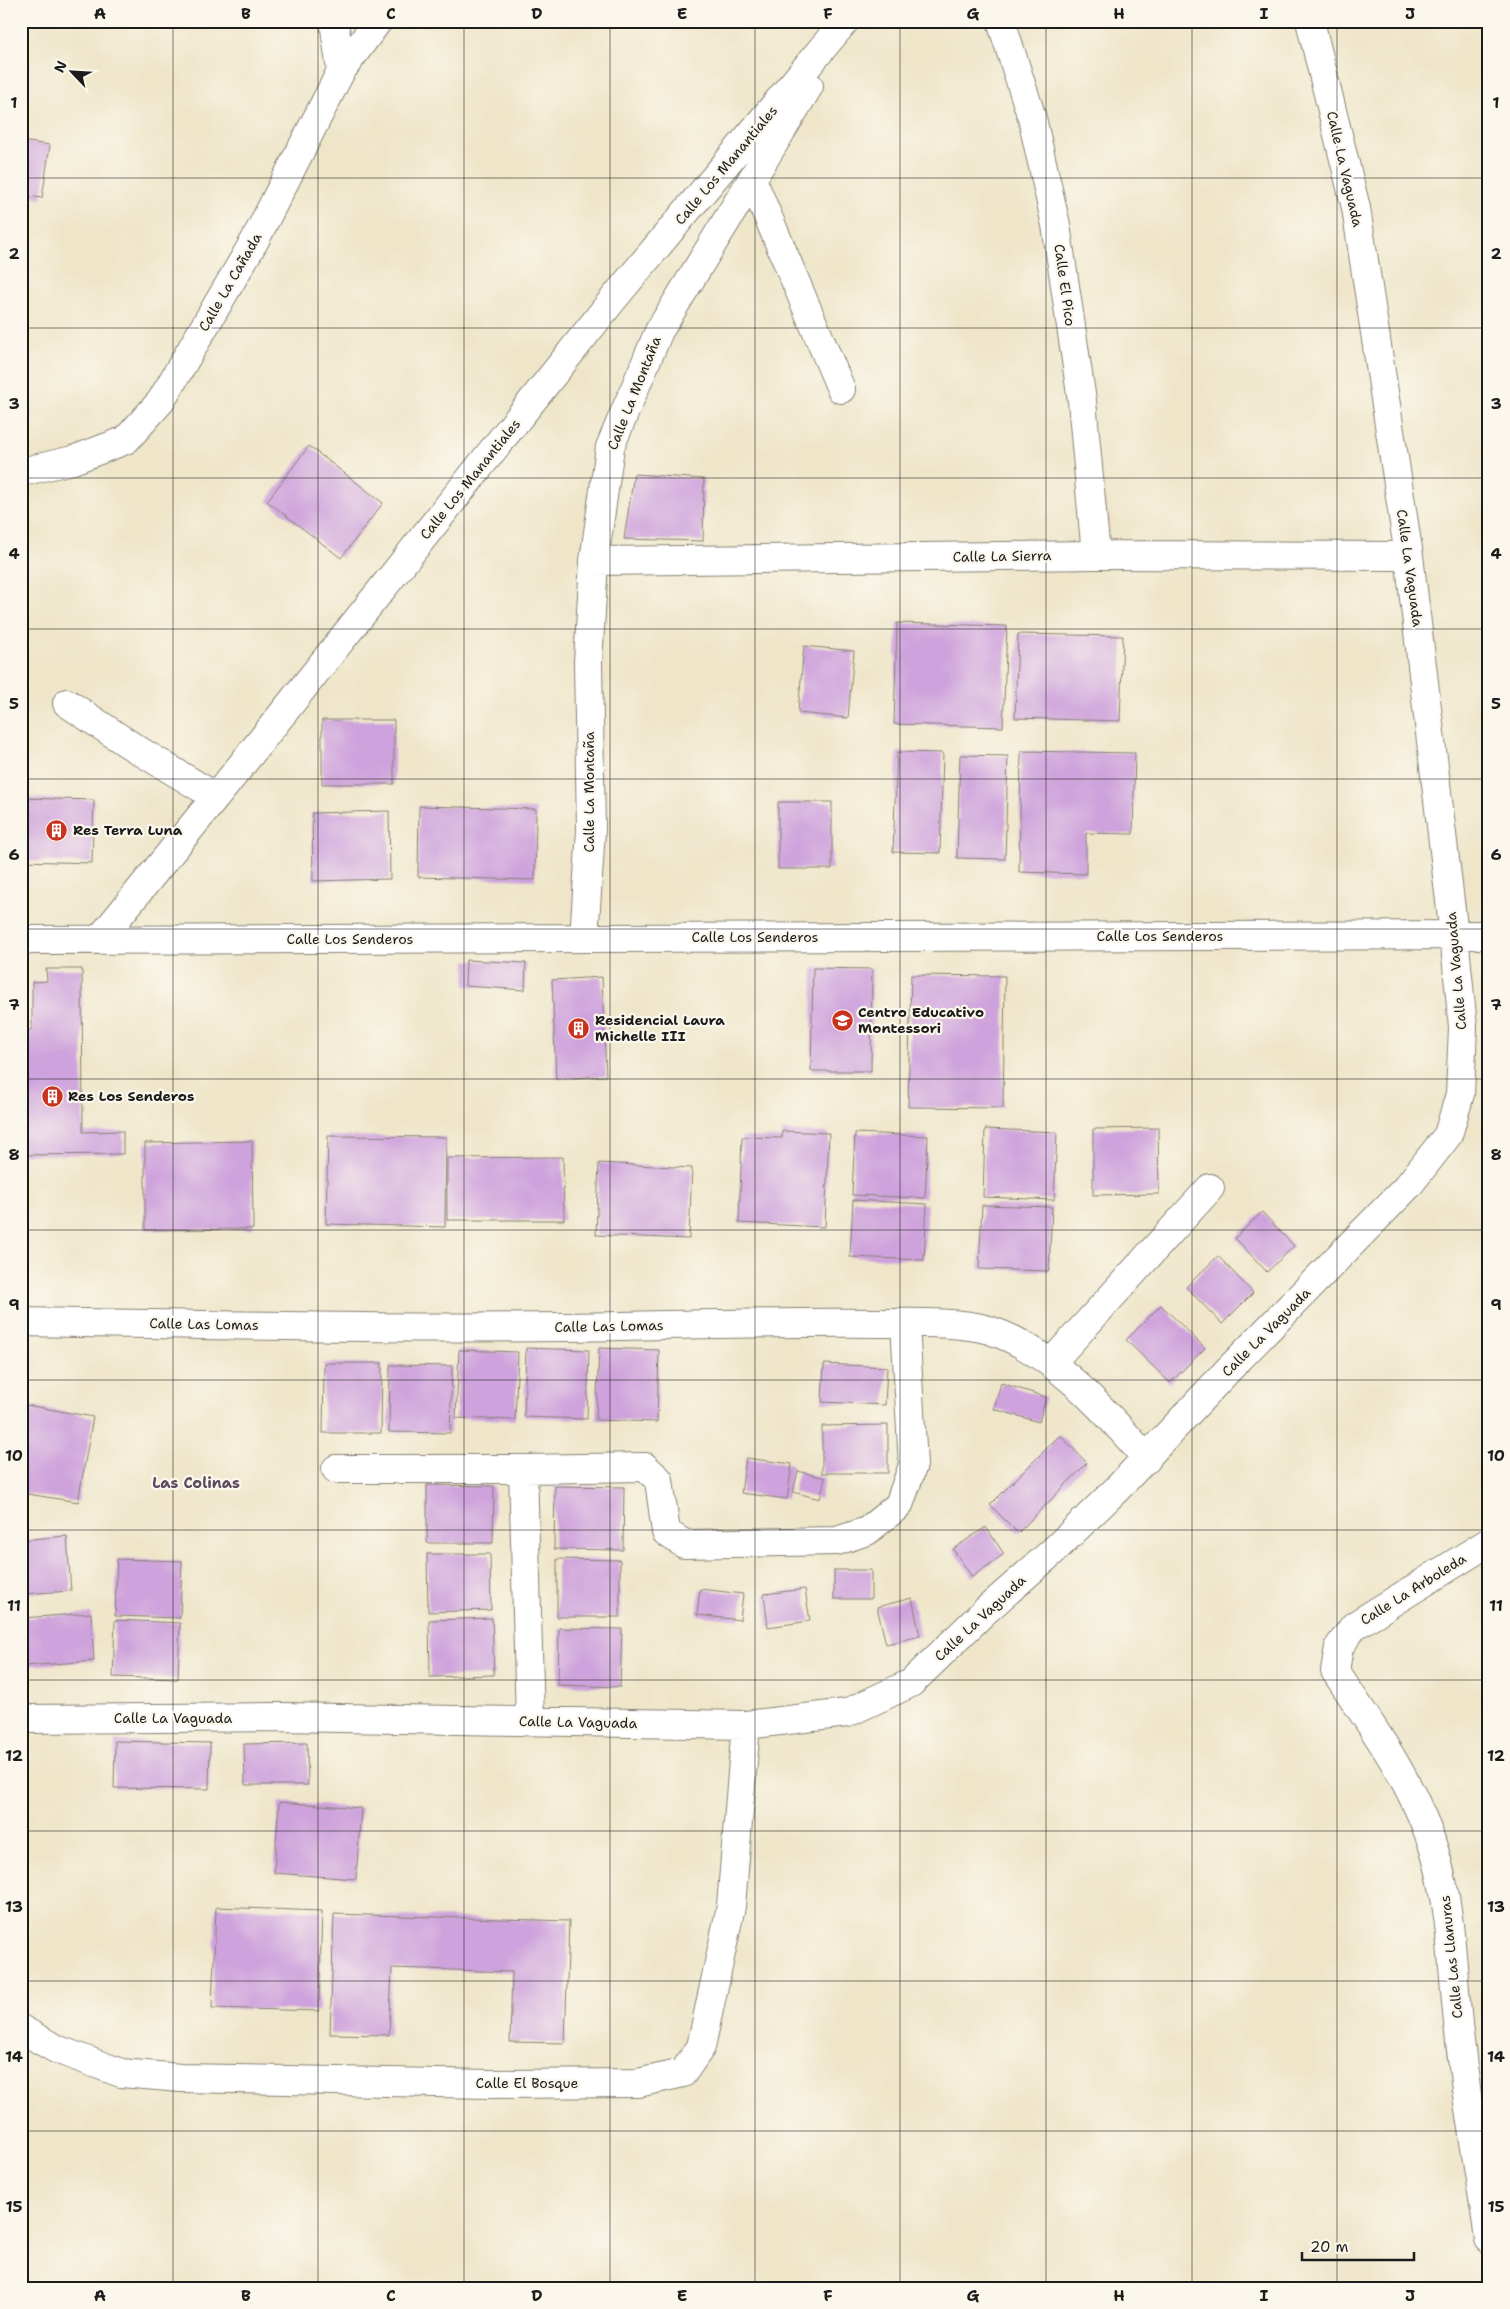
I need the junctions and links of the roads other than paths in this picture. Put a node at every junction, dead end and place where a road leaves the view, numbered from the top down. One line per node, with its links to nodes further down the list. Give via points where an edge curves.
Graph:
1 (334, 21): 6 (street)
2 (378, 21): 6 (street, Calle La Cañada)
3 (847, 21): 7 (street, Calle La Montaña); 14 (street, Calle Los Manantiales, via 615,297)
4 (1001, 21): 10 (street, Calle El Pico, via 1032,118 1056,224 1082,401)
5 (1310, 21): 11 (street, Calle La Vaguada, via 1356,208)
6 (341, 71): 9 (street, Calle La Cañada, via 255,240 161,401 126,440 73,460)
7 (752, 179): 8 (street); 12 (street, Calle La Montaña, via 659,331 610,447)
8 (841, 389)
9 (21, 472)
10 (1096, 555): 11 (street, Calle La Sierra); 12 (street, Calle La Sierra)
11 (1409, 556): 15 (street, Calle La Vaguada)
12 (594, 561): 17 (street, Calle La Montaña, via 588,662 591,830)
13 (67, 703): 14 (street)
14 (216, 797): 19 (street, Calle Los Manantiales)
15 (1454, 935): 16 (street, Calle Los Senderos); 17 (street, Calle Los Senderos); 24 (street, Calle La Vaguada, via 1463,1027 1460,1094 1448,1135 1408,1186 1230,1368)
16 (1489, 935)
17 (584, 938): 19 (street, Calle Los Senderos)
18 (21, 940): 19 (street, Calle Los Senderos)
19 (99, 940)
20 (1210, 1188): 23 (street)
21 (21, 1322): 22 (street, Calle Las Lomas, via 576,1327)
22 (905, 1323): 23 (street, Calle Las Lomas, via 985,1328 1016,1339); 26 (street, via 913,1465 899,1505 867,1531 837,1541 684,1544 666,1532 659,1480 645,1467)
23 (1051, 1364): 24 (street, Calle Las Lomas, via 1110,1416)
24 (1147, 1459): 31 (street, Calle La Vaguada, via 911,1683 847,1713)
25 (336, 1469): 26 (street)
26 (524, 1469): 30 (street)
27 (1489, 1542): 28 (street, Calle La Arboleda, via 1354,1626 1339,1647)
28 (1335, 1671): 33 (street, Calle Las Llanuras, via 1415,1800 1435,1852 1448,1902 1460,2041)
29 (21, 1719): 30 (street, Calle La Vaguada, via 282,1717)
30 (530, 1722): 31 (street, Calle La Vaguada)
31 (746, 1725): 32 (street, Calle El Bosque, via 731,1906 701,2046 683,2073 638,2083 489,2084 181,2078 121,2073 56,2049)
32 (21, 2029)
33 (1489, 2239)

